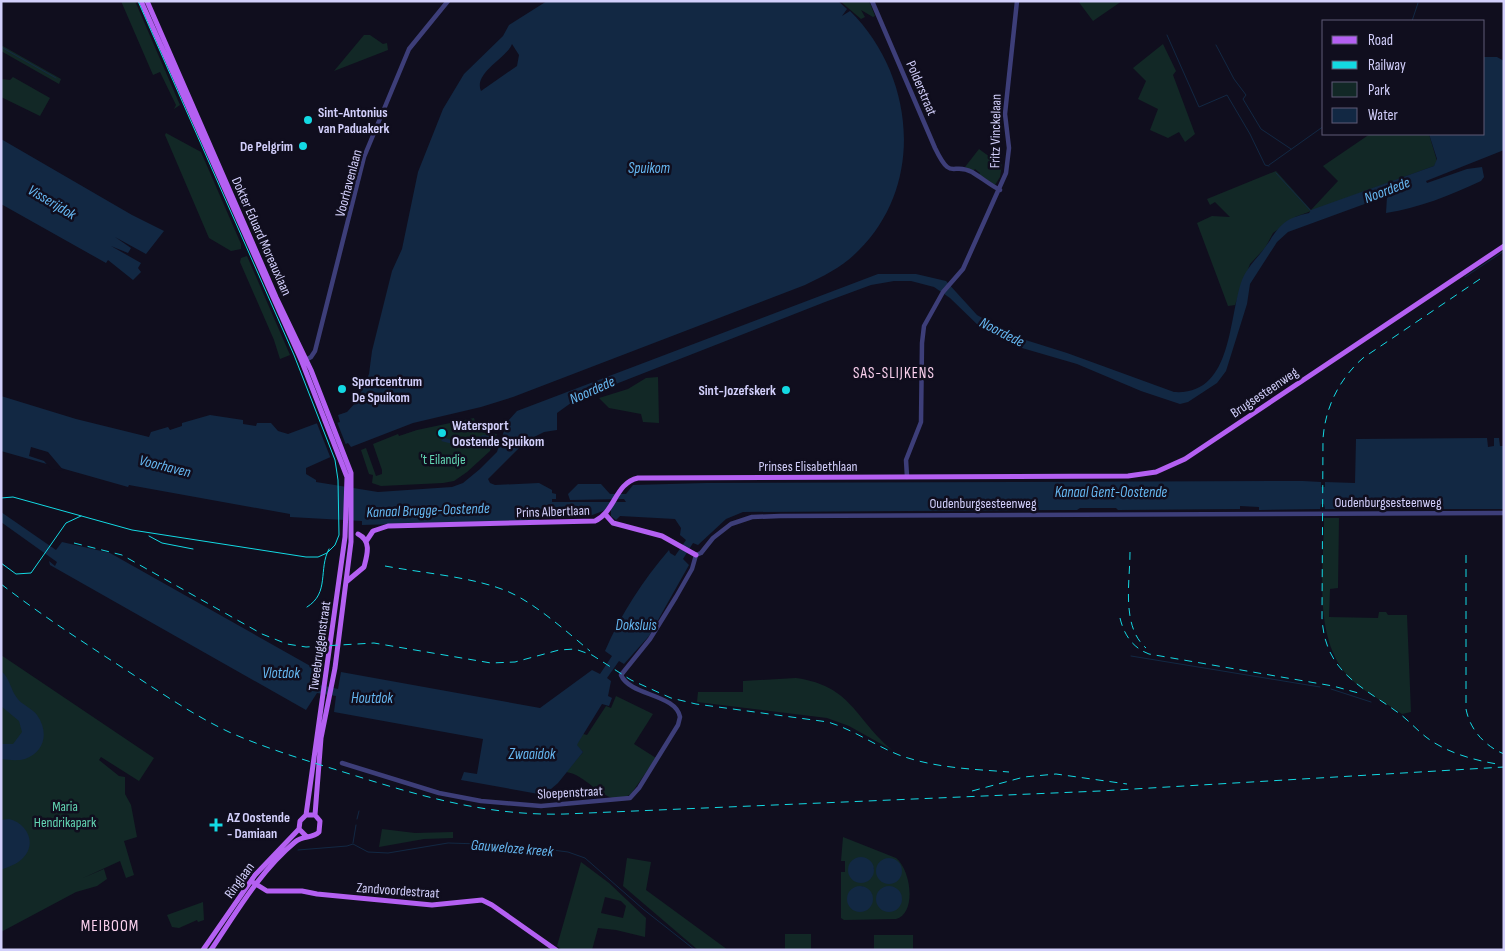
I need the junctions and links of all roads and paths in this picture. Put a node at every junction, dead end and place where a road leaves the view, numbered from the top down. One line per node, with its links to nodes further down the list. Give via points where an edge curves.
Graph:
1 (141, 1): 8 (main road, Dokter Eduard Moreauxlaan)
2 (147, 1): 8 (main road, Dokter Eduard Moreauxlaan)
3 (448, 1): 8 (street, Voorhavenlaan, via 409,49 364,156 315,351)
4 (872, 1): 6 (street, Polderstraat, via 938,154 948,169 974,173)
5 (1017, 1): 6 (street, Fritz Vinckelaan, via 1006,114 1009,155)
6 (1000, 190): 9 (street, Fritz Vinckelaan, via 966,265 943,292 922,334 921,422 908,456)
7 (1504, 246): 10 (main road, Brugsesteenweg, via 1168,468 1135,476)
8 (307, 360): 11 (main road, Dokter Eduard Moreauxlaan)
9 (907, 476): 10 (main road, Prinses Elisabethlaan); 12 (main road, Prinses Elisabethlaan, via 638,478 623,486)
10 (1010, 476)
11 (350, 484): 17 (main road, Tweebruggenstraat)
12 (616, 496): 13 (main road, Prins Albertlaan)
13 (606, 513): 15 (main road, Prins Albertlaan, via 598,520 587,522); 20 (main road, Prins Albertlaan, via 613,523 655,533)
14 (1504, 513): 20 (street, Oudenburgsesteenweg, via 766,516 726,526)
15 (381, 527): 16 (main road, Prins Albertlaan); 18 (main road, via 371,532)
16 (358, 534): 17 (main road, Prins Albertlaan); 18 (main road)
17 (348, 536): 19 (main road, Tweebruggenstraat); 21 (main road, Tweebruggenstraat)
18 (367, 540): 22 (main road, via 364,567)
19 (343, 555): 21 (main road); 25 (main road, Tweebruggenstraat)
20 (696, 555): 24 (street, Sloepenstraat, via 692,569 650,639 622,673 622,678 640,690 674,705 680,717 639,788 626,800 541,806 481,801 421,788)
21 (348, 569): 22 (main road); 23 (main road, Tweebruggenstraat)
22 (359, 572): 23 (main road)
23 (346, 582): 26 (main road, Tweebruggenstraat, via 333,684 321,738)
24 (342, 763)
25 (306, 815): 26 (main road); 27 (main road, via 300,821)
26 (315, 815): 28 (main road, via 321,829 314,836)
27 (299, 829): 28 (main road); 29 (main road, Ringlaan)
28 (306, 836): 30 (main road, Ringlaan, via 282,854)
29 (251, 880): 30 (main road); 31 (main road, Ringlaan)
30 (256, 885): 32 (main road, Ringlaan); 33 (main road, Zandvoordestraat, via 267,891 299,890 432,905 482,900)
31 (203, 950)
32 (211, 950)
33 (556, 950)

